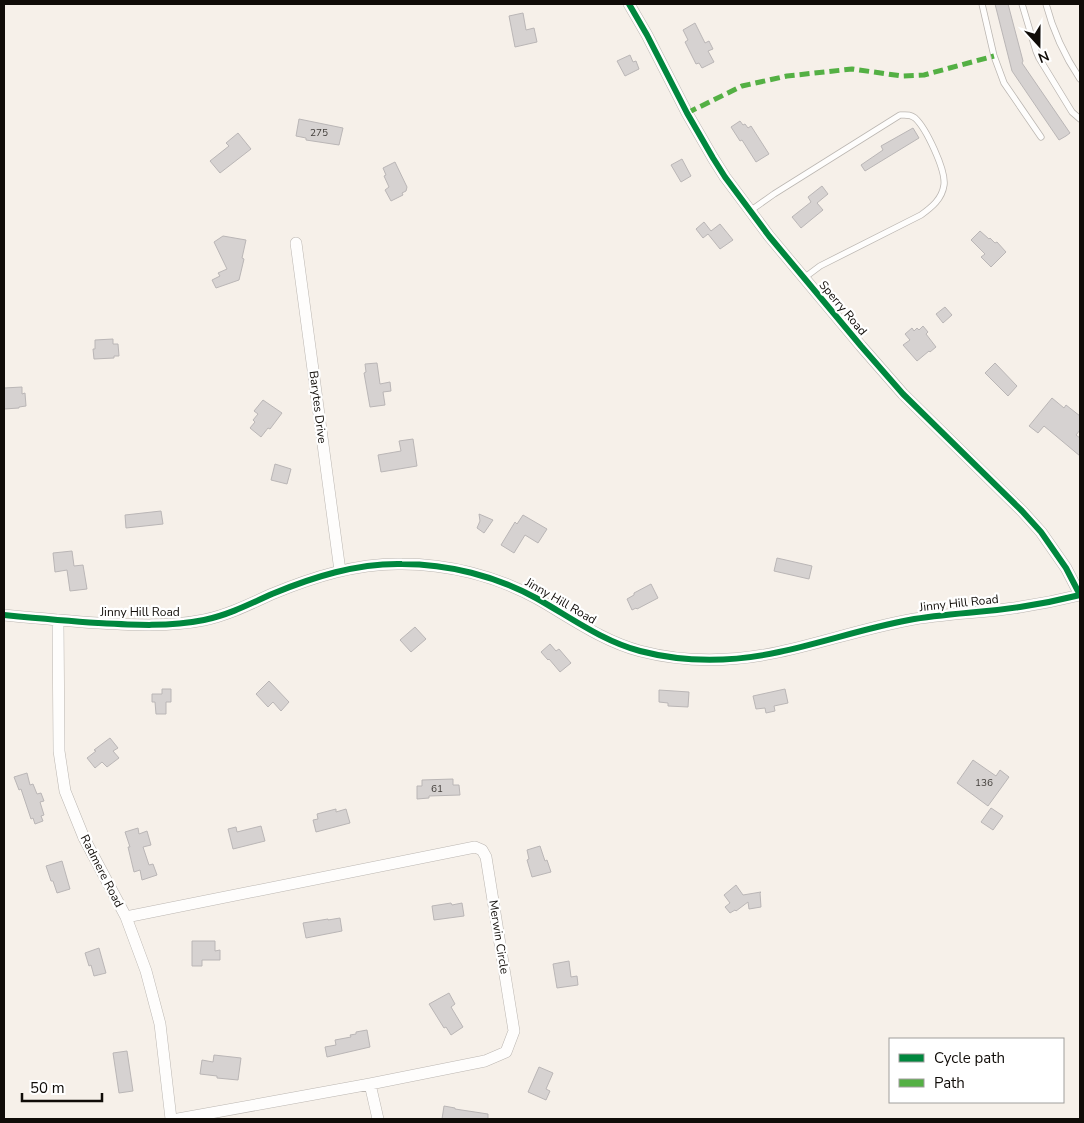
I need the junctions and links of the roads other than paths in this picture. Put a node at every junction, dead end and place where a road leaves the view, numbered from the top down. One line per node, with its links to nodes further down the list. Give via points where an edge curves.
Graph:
1 (629, 4): 8 (street, Sperry Road, via 708,150)
2 (982, 4): 7 (lane, via 1004,83)
3 (1022, 4): 6 (lane, via 1039,58 1072,112)
4 (1046, 4): 5 (lane, via 1058,40)
5 (1080, 79)
6 (1080, 118)
7 (1041, 137)
8 (750, 211): 10 (street, Sperry Road); 10 (lane, via 900,116 908,114 914,117 928,137 943,171 941,196 921,215 820,266)
9 (296, 243): 11 (street, Barytes Drive)
10 (804, 278): 12 (street, Sperry Road, via 903,394 1028,518 1053,548)
11 (340, 571): 12 (street, Jinny Hill Road, via 399,563 458,570 516,588 591,631 637,651 701,660 758,656 903,621 1018,608); 14 (street, Jinny Hill Road, via 294,585 232,612 197,621 129,625)
12 (1080, 595)
13 (4, 615): 14 (street, Jinny Hill Road)
14 (58, 620): 15 (street, Radmere Road, via 59,751 65,791 84,838)
15 (126, 917): 16 (street, Merwin Circle, via 475,847 482,850 486,857 514,1031 506,1052 486,1061); 17 (street, Radmere Road, via 146,971 160,1024)
16 (370, 1084): 18 (street, Merwin Circle); 19 (street)
17 (171, 1119)
18 (178, 1119)
19 (378, 1119)

